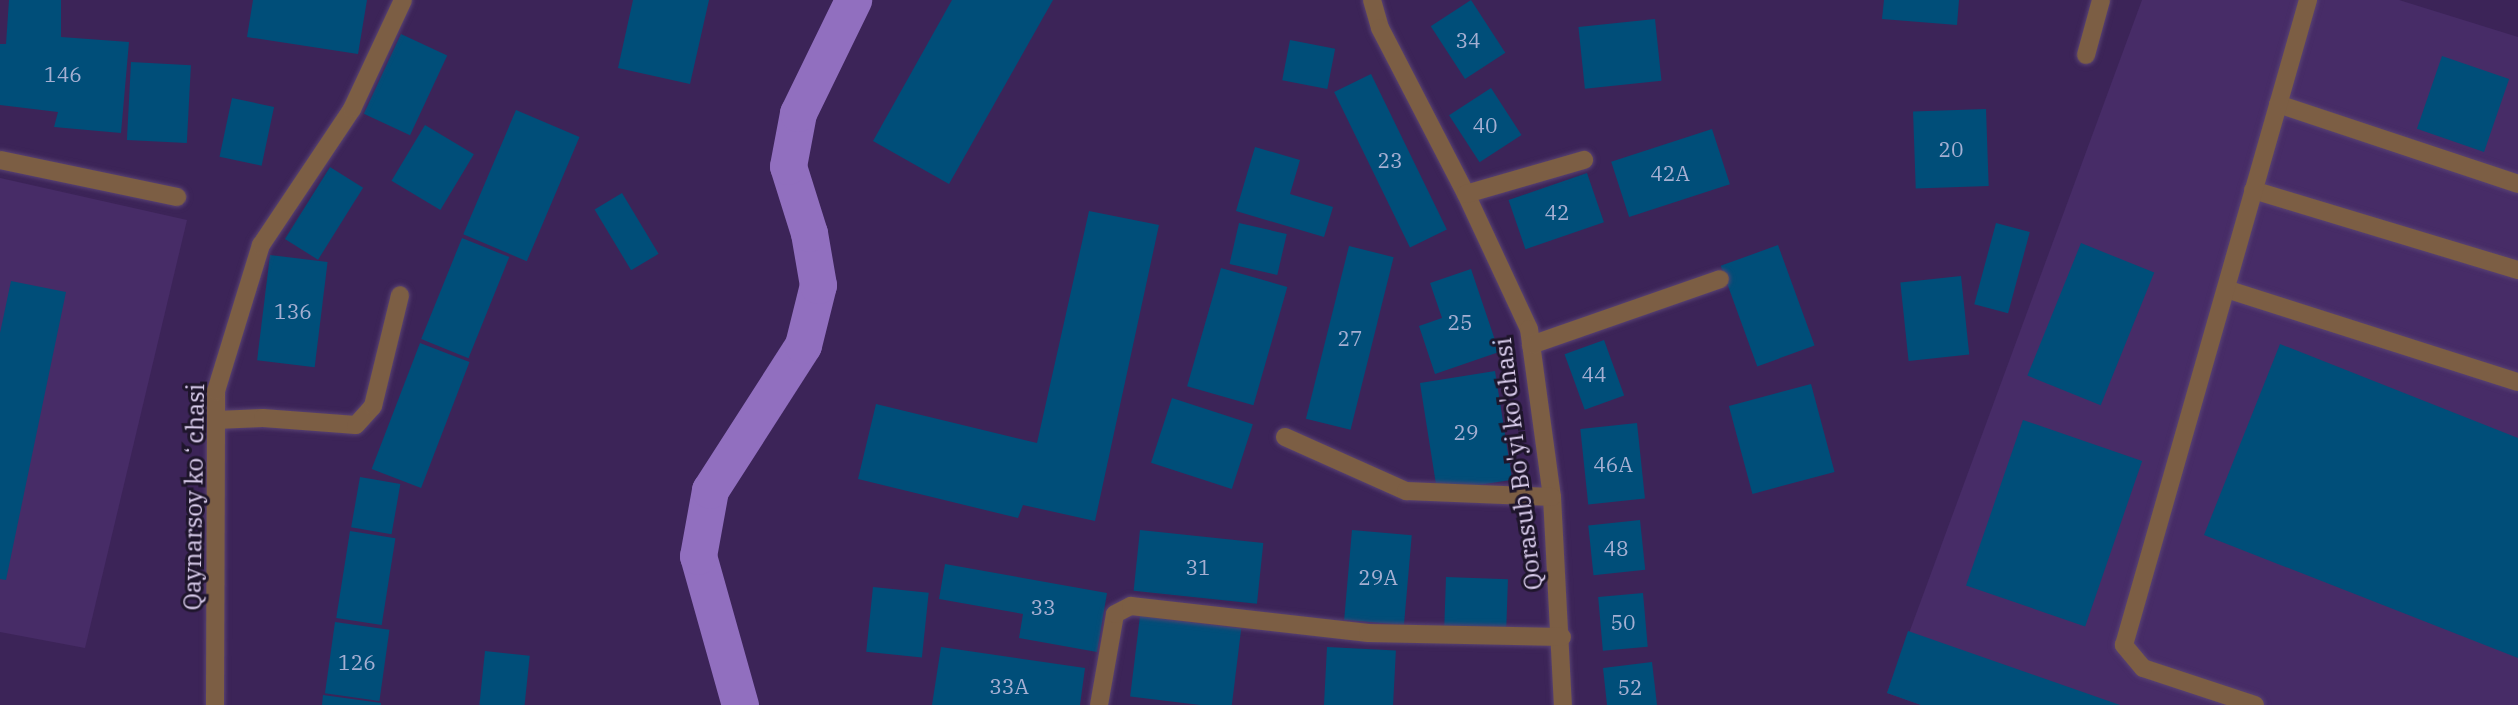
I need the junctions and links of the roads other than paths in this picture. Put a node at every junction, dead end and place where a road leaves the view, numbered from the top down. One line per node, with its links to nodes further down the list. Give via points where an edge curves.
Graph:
1 (403, 0): 19 (street, Qaynarsoy koʻchasi, via 352,109 261,246 216,391)
2 (1372, 0): 11 (street, Qorasub Bo'yi ko'chasi, via 1408,85)
3 (2101, 0): 5 (street)
4 (2308, 0): 6 (street)
5 (2087, 55)
6 (2277, 104): 9 (street); 10 (street)
7 (0, 160): 12 (street)
8 (1584, 160): 11 (street)
9 (2518, 184)
10 (2253, 190): 13 (street); 15 (street)
11 (1466, 194): 17 (street, Qorasub Bo'yi ko'chasi, via 1529,329)
12 (177, 197)
13 (2518, 270)
14 (1720, 279): 17 (street)
15 (2226, 289): 18 (street); 26 (street, via 2124,645 2143,668)
16 (400, 295): 19 (street, via 373,406 356,425 263,418)
17 (1531, 345): 21 (street, Qorasub Bo'yi ko'chasi)
18 (2518, 382)
19 (216, 420): 23 (street, Qaynarsoy koʻchasi)
20 (1285, 437): 21 (street, via 1406,491 1486,498)
21 (1552, 497): 22 (street, Qorasub Bo'yi ko'chasi)
22 (1562, 637): 24 (street, via 1368,633 1131,606 1115,614); 25 (street, Qorasub Bo'yi ko'chasi)
23 (215, 705)
24 (1099, 705)
25 (1563, 705)
26 (2255, 705)

